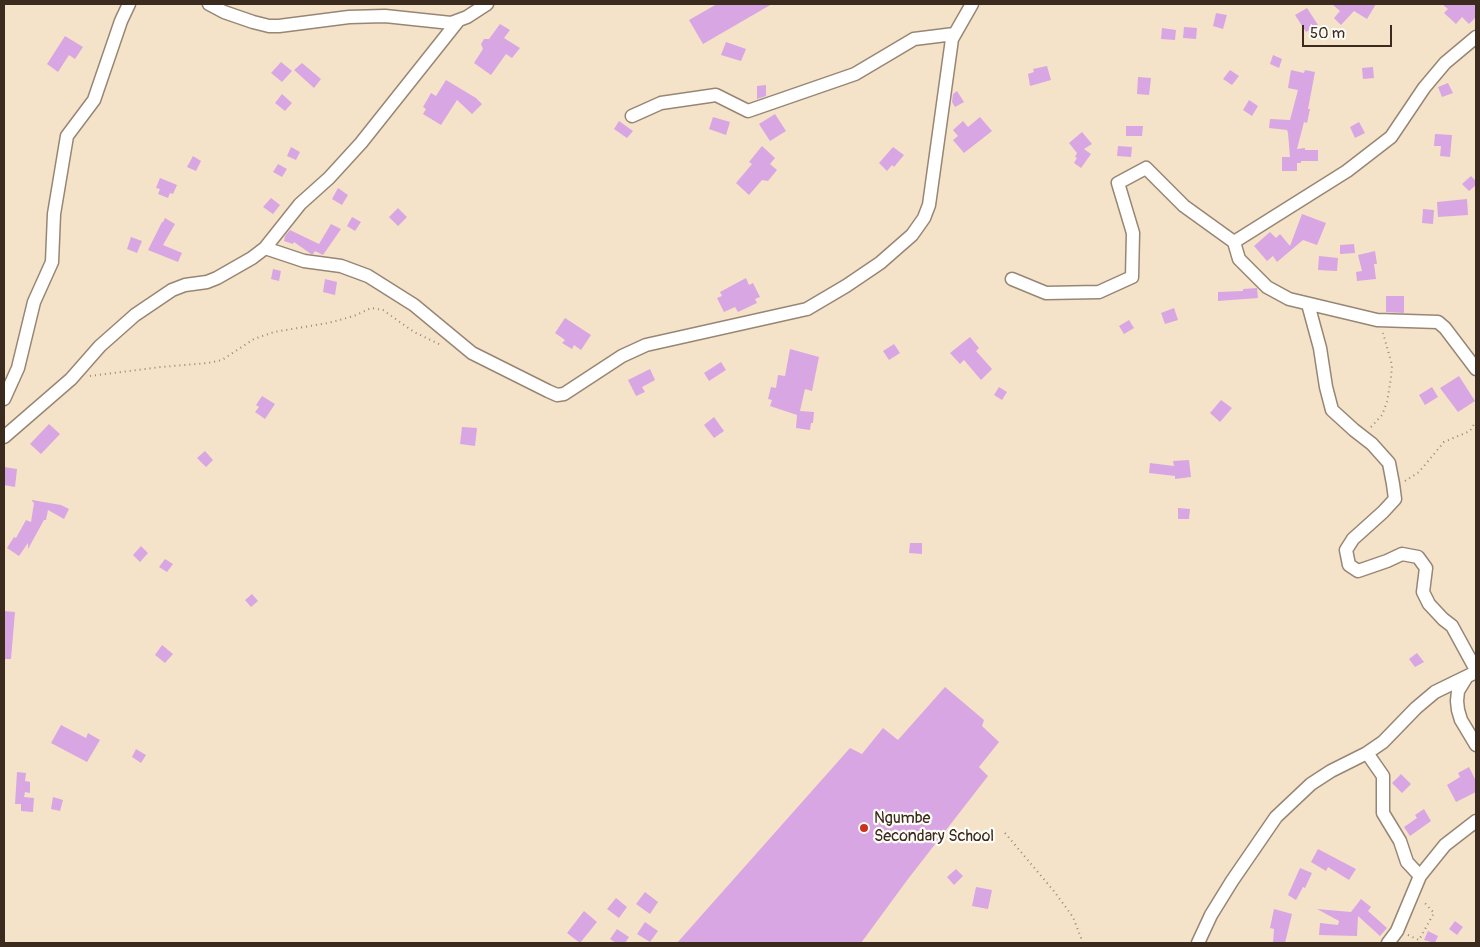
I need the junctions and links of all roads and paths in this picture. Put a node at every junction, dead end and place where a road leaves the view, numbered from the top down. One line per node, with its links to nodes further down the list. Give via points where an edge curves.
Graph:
1 (129, 4): 17 (street, via 94,100 67,136 54,214 52,262 34,302 18,368)
2 (209, 4): 5 (street, via 269,26 349,16 385,16 451,24)
3 (487, 4): 5 (street)
4 (972, 4): 6 (street)
5 (458, 21): 10 (street, via 361,143 300,204)
6 (954, 34): 8 (street, via 914,39 855,74 748,111 716,95 661,103); 10 (street, via 928,205 924,218 912,234 846,286 807,308 646,345 622,356 564,394 548,391 472,353 419,309 368,276 341,266 314,263)
7 (1476, 36): 9 (street, via 1445,63 1391,137 1347,171)
8 (632, 116)
9 (1234, 242): 11 (street, via 1184,206 1146,168 1118,183 1133,232 1132,277 1099,292 1046,293); 12 (street, via 1239,259 1267,287 1289,299)
10 (265, 248): 16 (street, via 217,278 176,288 158,299 116,331)
11 (1012, 280)
12 (1308, 304): 13 (street); 19 (street, via 1332,410)
13 (1377, 320): 15 (street, via 1438,322); 19 (path, via 1387,344 1392,365 1391,378 1382,415)
14 (443, 346): 16 (path, via 414,332 383,310 371,308 328,323 274,332 254,339 222,360)
15 (1476, 369)
16 (71, 379): 20 (street)
17 (4, 399)
18 (1476, 421): 21 (path, via 1470,431 1444,442 1419,472 1408,480)
19 (1360, 436): 21 (street, via 1389,463)
20 (4, 437)
21 (1393, 484): 22 (street, via 1395,499 1353,539 1346,550 1349,565 1358,571 1402,554 1418,556 1426,568 1423,592 1429,604 1452,626)
22 (1473, 674): 23 (street, via 1458,691 1458,710); 24 (street, via 1435,692)
23 (1476, 745)
24 (1367, 753): 27 (street, via 1383,776 1383,813 1400,841 1407,862); 31 (street, via 1311,784 1276,817 1210,915)
25 (1476, 821): 27 (street, via 1445,845)
26 (1005, 833): 30 (path, via 1073,917)
27 (1420, 876): 28 (street)
28 (1414, 892): 29 (street); 29 (path, via 1434,913 1419,940)
29 (1397, 931): 32 (street)
30 (1083, 943)
31 (1198, 943)
32 (1388, 943)

